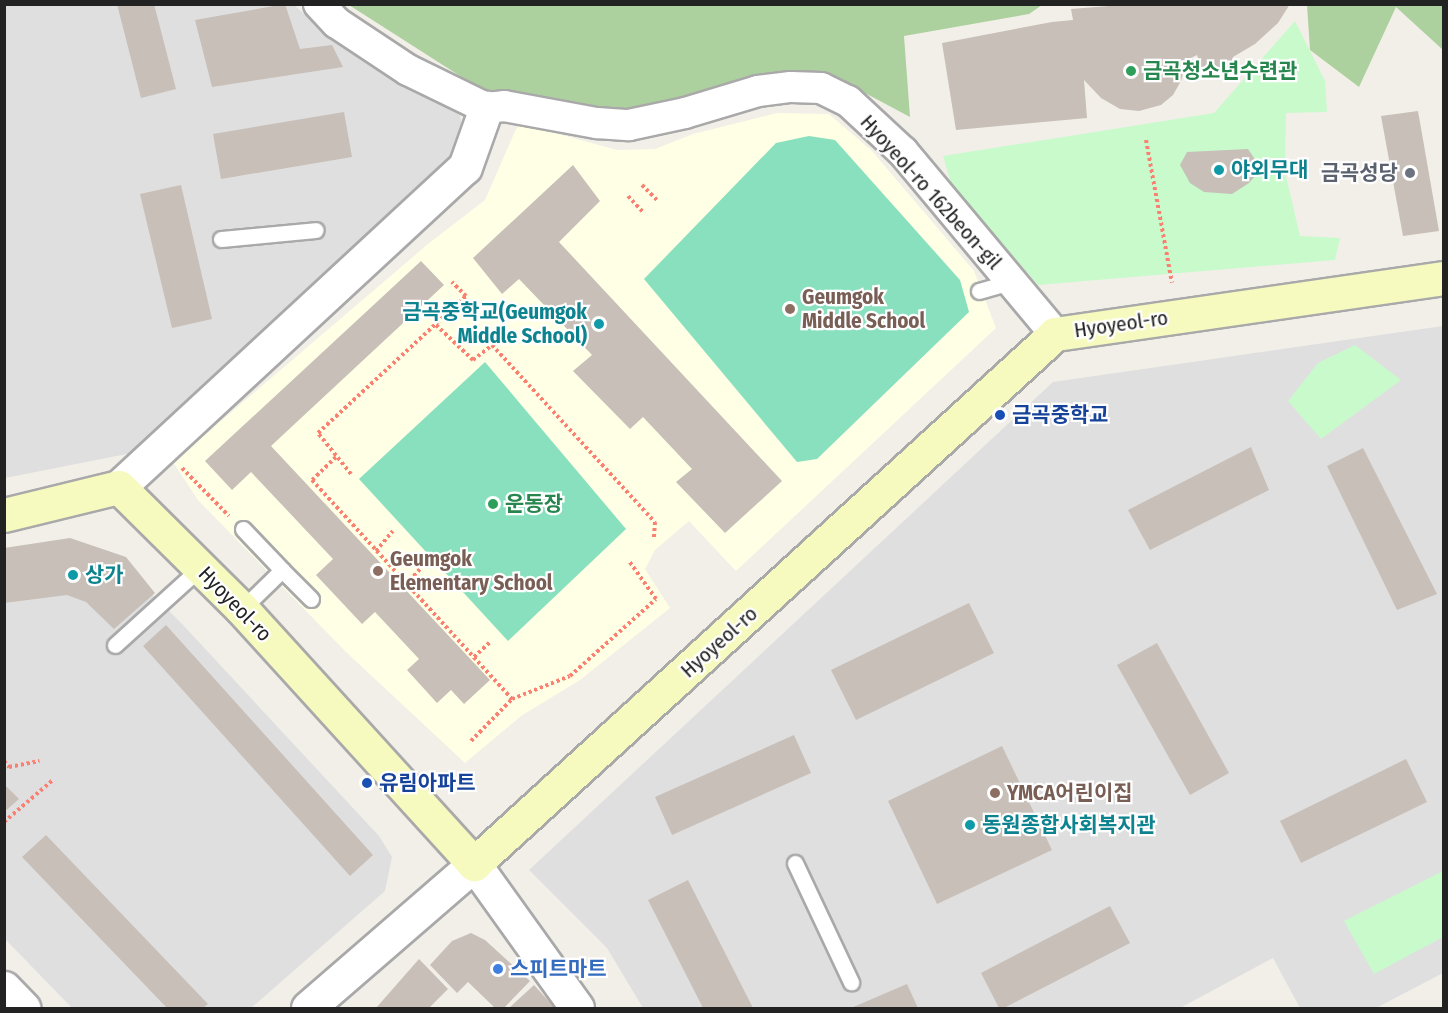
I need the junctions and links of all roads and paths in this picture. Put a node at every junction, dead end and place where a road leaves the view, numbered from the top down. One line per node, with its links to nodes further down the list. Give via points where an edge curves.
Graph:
1 (319, 4): 2 (street, Hyoyeol-ro 162beon-gil, via 337,23 408,70)
2 (486, 108): 12 (street, Hyoyeol-ro 162beon-gil, via 504,106 629,125 758,91 821,88 848,101 879,128); 20 (street, via 465,167)
3 (1146, 140): 13 (path)
4 (642, 185): 6 (path)
5 (628, 196): 7 (path)
6 (657, 200)
7 (644, 212)
8 (316, 230): 9 (lane)
9 (221, 239)
10 (1443, 278): 16 (main road, Hyoyeol-ro)
11 (452, 282): 15 (path, via 466,296)
12 (1011, 282): 14 (lane); 16 (street, Hyoyeol-ro 162beon-gil)
13 (1172, 283)
14 (979, 291)
15 (436, 325): 17 (path, via 318,433); 25 (path, via 473,360 492,345 655,522)
16 (1055, 334): 44 (main road, Hyoyeol-ro)
17 (336, 456): 19 (path); 26 (path, via 312,480)
18 (175, 461): 21 (path)
19 (351, 474)
20 (119, 487): 22 (main road); 28 (main road, Hyoyeol-ro)
21 (215, 503)
22 (4, 515)
23 (243, 529): 30 (lane)
24 (393, 531): 26 (path)
25 (654, 538)
26 (376, 551): 31 (path)
27 (629, 561): 37 (path, via 657,599 570,676)
28 (200, 568): 33 (main road, Hyoyeol-ro); 35 (lane)
29 (420, 569): 31 (path)
30 (282, 570): 32 (lane); 33 (lane)
31 (406, 585): 36 (path)
32 (310, 599)
33 (242, 609): 44 (main road, Hyoyeol-ro)
34 (490, 642): 36 (path)
35 (115, 645)
36 (474, 657): 37 (path)
37 (512, 699): 38 (path)
38 (471, 741)
39 (4, 761): 40 (path, via 9,767)
40 (39, 761)
41 (54, 778): 42 (path)
42 (4, 822)
43 (795, 863): 45 (lane)
44 (474, 864): 47 (street); 49 (street)
45 (851, 982)
46 (4, 988): 48 (street)
47 (324, 1003)
48 (23, 1008)
49 (577, 1008)

